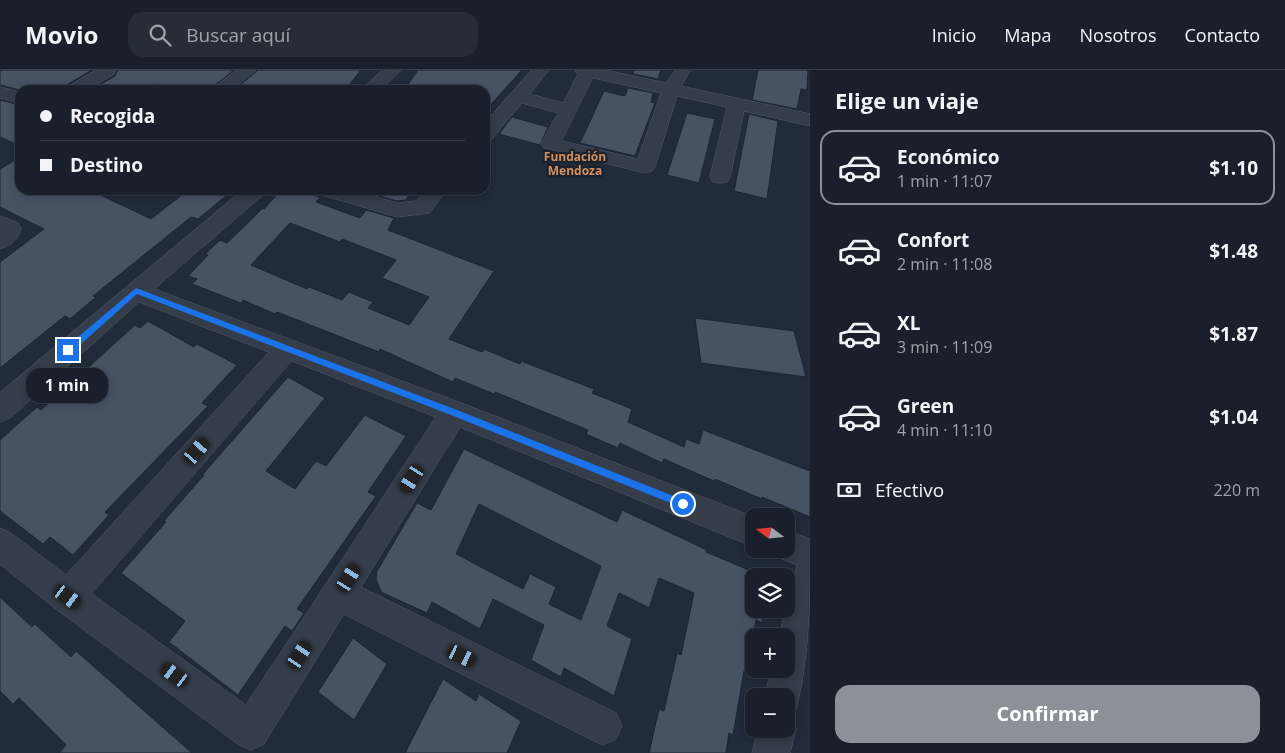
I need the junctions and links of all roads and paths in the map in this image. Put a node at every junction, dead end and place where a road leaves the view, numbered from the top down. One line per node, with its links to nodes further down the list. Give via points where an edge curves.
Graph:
1 (108, 70): 7 (street)
2 (248, 70): 8 (street)
3 (393, 70): 9 (street)
4 (541, 70): 13 (street)
5 (684, 70): 10 (street)
6 (585, 71): 10 (street); 15 (street)
7 (83, 85)
8 (227, 85)
9 (376, 85)
10 (671, 89): 14 (street); 15 (street, via 645,168 551,144)
11 (0, 92): 12 (street)
12 (15, 96)
13 (518, 96): 15 (street); 17 (street)
14 (737, 104): 16 (street); 18 (street)
15 (568, 110)
16 (810, 120)
17 (490, 129)
18 (720, 177)
19 (250, 195): 24 (street)
20 (346, 195): 21 (street, via 397,210 422,208)
21 (433, 195)
22 (0, 223): 23 (street, via 10,228 8,235)
23 (0, 241)
24 (136, 291): 25 (street); 26 (street)
25 (287, 349): 27 (street); 34 (street)
26 (0, 410)
27 (454, 412): 28 (street); 33 (street)
28 (745, 528)
29 (0, 544): 34 (street)
30 (795, 549): 31 (street)
31 (810, 555)
32 (810, 572): 35 (street)
33 (339, 594): 34 (street, via 251,731); 36 (street)
34 (68, 597)
35 (786, 688)
36 (603, 726)
37 (775, 738): 38 (street)
38 (771, 753)

